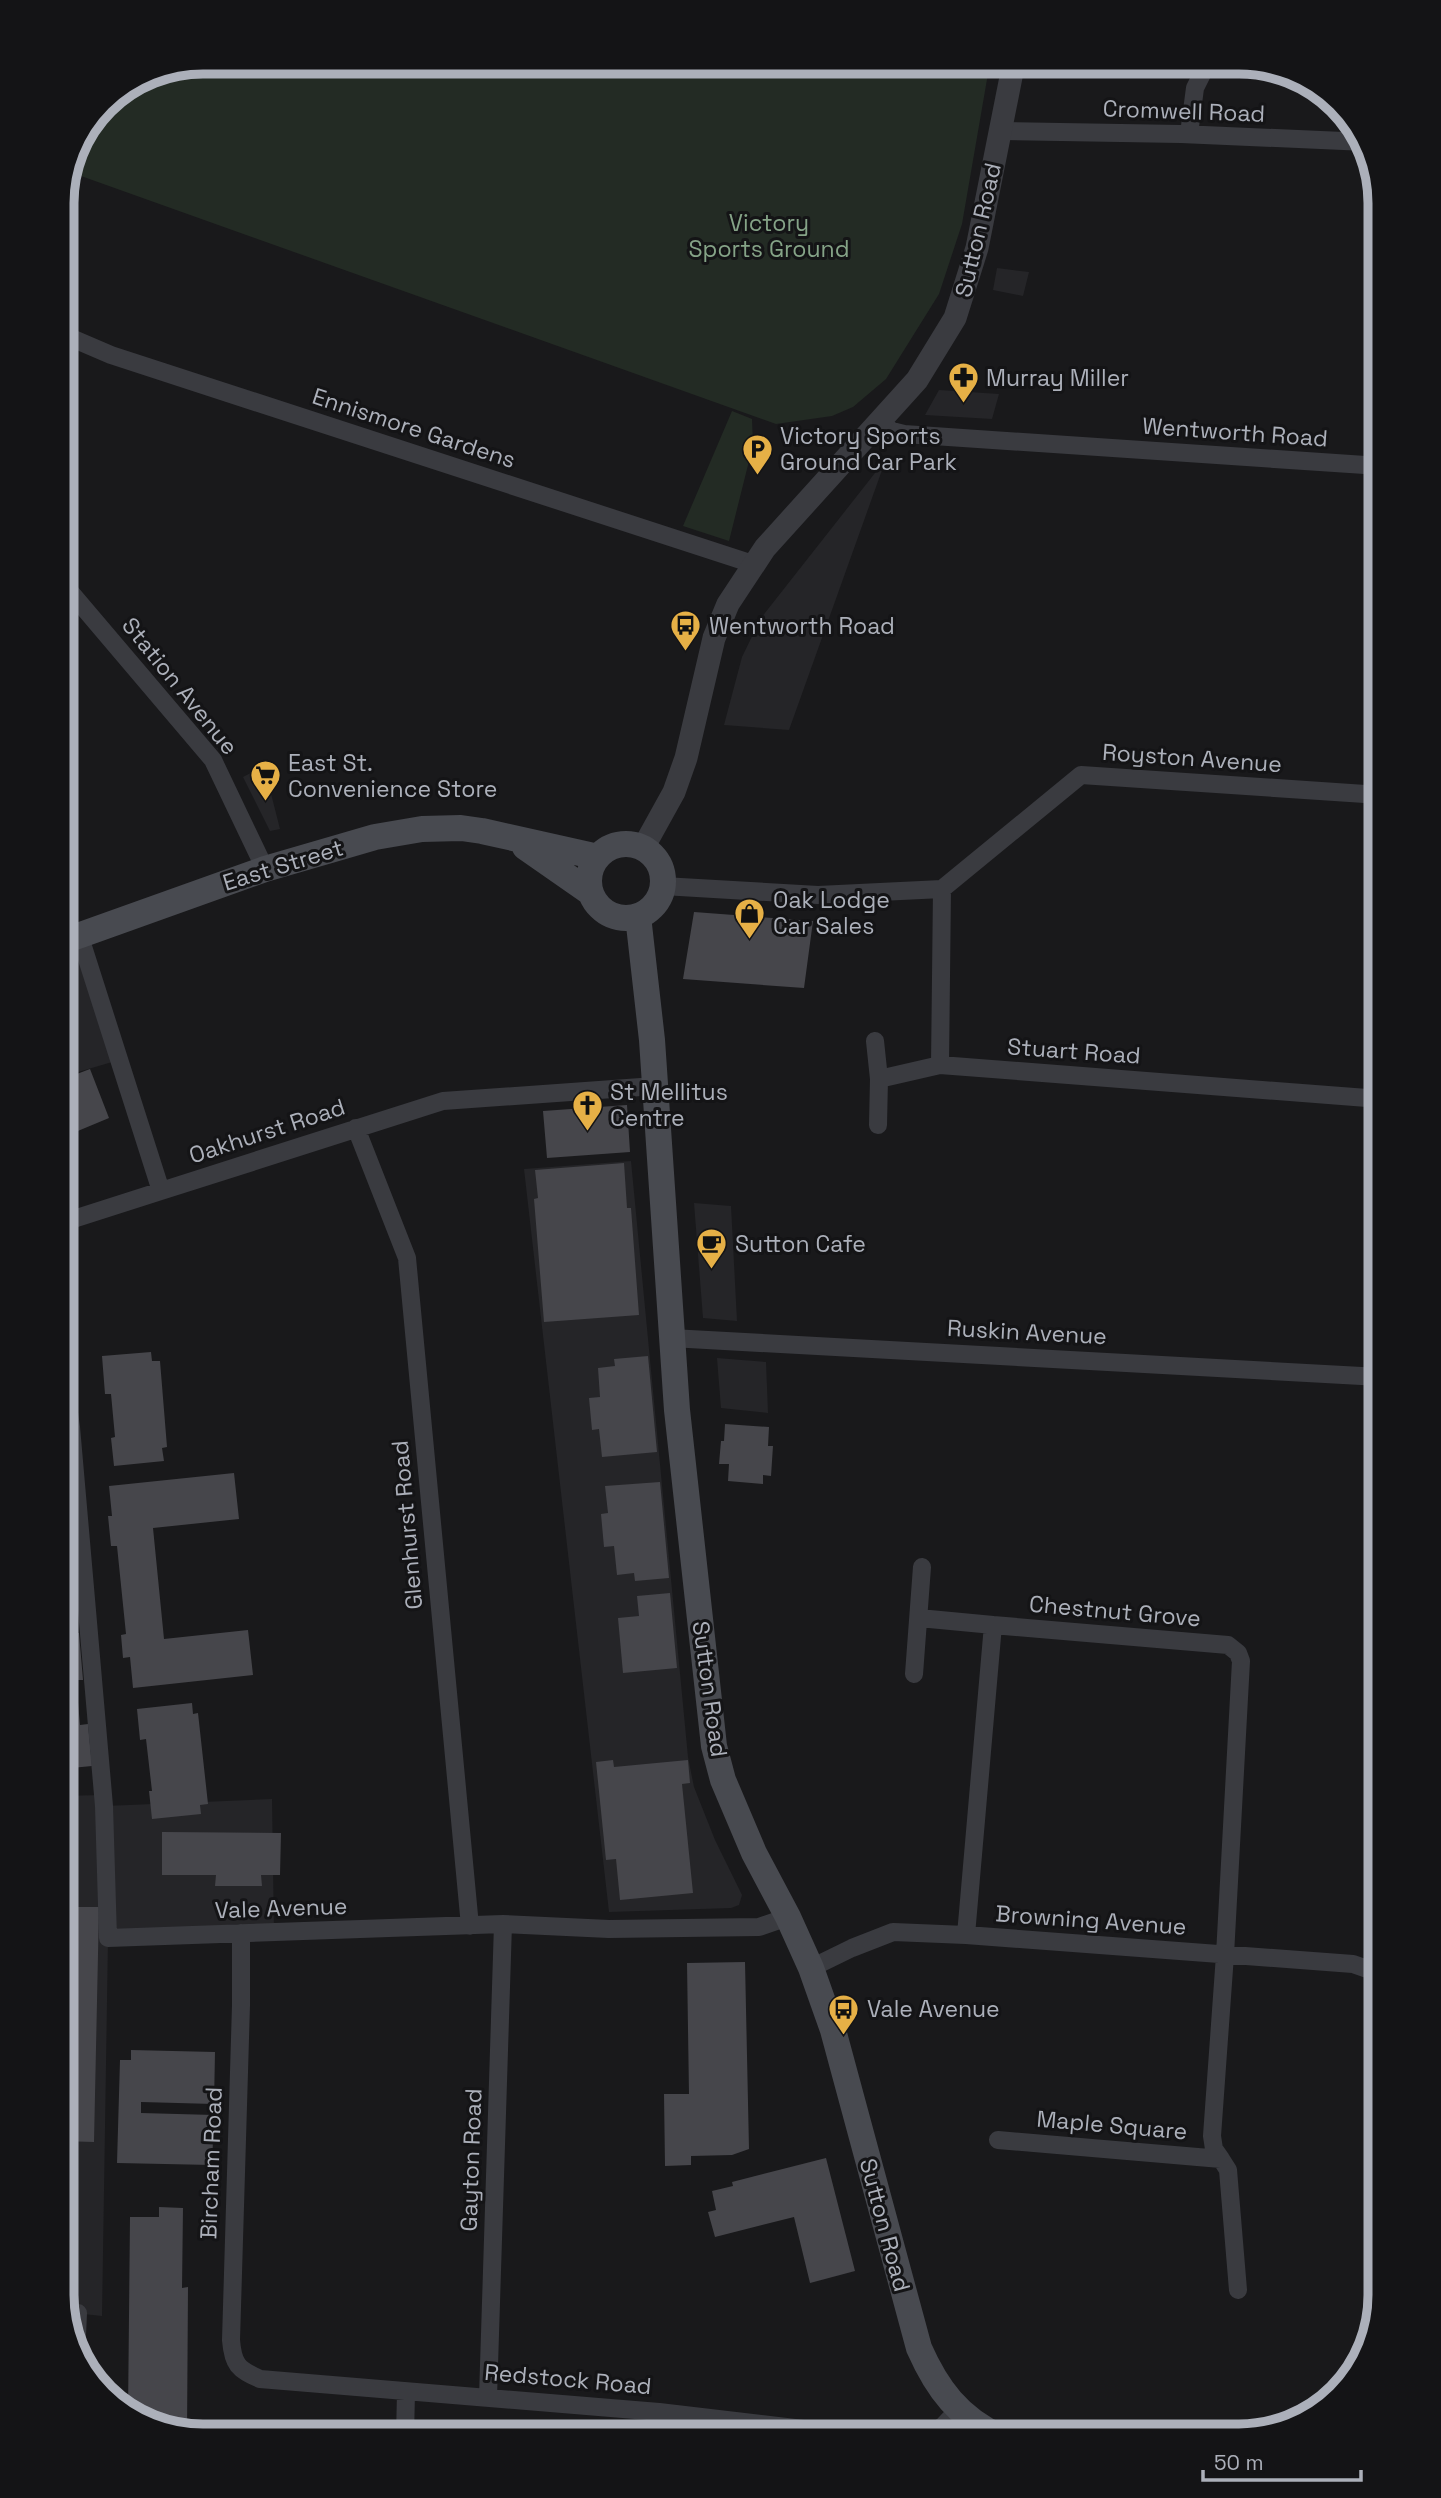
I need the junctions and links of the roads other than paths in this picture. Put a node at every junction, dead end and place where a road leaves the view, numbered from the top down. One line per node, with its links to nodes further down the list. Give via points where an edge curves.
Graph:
1 (1011, 74): 3 (street, Sutton Road)
2 (1203, 74): 4 (street, via 1195,88)
3 (1000, 131): 4 (street, Cromwell Road); 7 (street, Sutton Road, via 974,261 955,318 917,380)
4 (1189, 134): 5 (street, Cromwell Road)
5 (1352, 141)
6 (74, 339): 9 (street, Ennismore Gardens)
7 (880, 423): 8 (street, Wentworth Road, via 904,434); 9 (street, Sutton Road)
8 (1368, 465)
9 (753, 564): 13 (street, Sutton Road, via 714,638 686,758 674,792)
10 (74, 596): 15 (street, Station Avenue, via 213,760)
11 (1368, 793): 17 (street, Royston Avenue, via 1081,775)
12 (512, 838): 14 (main road, East Street); 15 (main road, East Street, via 461,828 422,829 375,837); 18 (main road, East Street)
13 (643, 848): 14 (main road, via 619,845); 16 (main road, via 659,864)
14 (598, 857): 18 (main road, via 591,868)
15 (265, 869): 20 (main road, East Street)
16 (663, 886): 17 (street, via 818,895); 19 (main road, via 655,905)
17 (942, 888): 23 (street)
18 (591, 893): 19 (main road, via 610,915)
19 (638, 916): 25 (main road, Sutton Road)
20 (74, 937)
21 (74, 949): 29 (street)
22 (875, 1041): 24 (street)
23 (940, 1065): 24 (street, Stuart Road); 26 (street, Stuart Road)
24 (879, 1079): 27 (street)
25 (655, 1086): 28 (street, Oakhurst Road, via 443,1101); 31 (main road, Sutton Road)
26 (1368, 1098)
27 (878, 1125)
28 (356, 1128): 29 (street, Oakhurst Road); 40 (street, Glenhurst Road, via 407,1258)
29 (161, 1191): 30 (street, Oakhurst Road)
30 (74, 1219)
31 (671, 1338): 32 (street, Ruskin Avenue); 38 (main road, Sutton Road, via 715,1746 723,1780 754,1853)
32 (1368, 1376)
33 (74, 1461): 41 (street, Vale Avenue, via 104,1806 108,1938)
34 (922, 1567): 35 (street)
35 (919, 1618): 36 (street); 37 (street)
36 (993, 1625): 42 (street); 43 (street, Chestnut Grove, via 1228,1645 1238,1653)
37 (914, 1674)
38 (788, 1917): 39 (street, Vale Avenue, via 759,1927 610,1929); 44 (main road, Sutton Road)
39 (503, 1924): 40 (street, Vale Avenue); 53 (street, Gayton Road)
40 (470, 1926): 41 (street, Vale Avenue)
41 (241, 1933): 51 (street, Bircham Road, via 231,2340 232,2358 243,2371)
42 (966, 1935): 43 (street, Browning Avenue); 44 (street, Browning Avenue, via 893,1933)
43 (1225, 1955): 45 (street, Browning Avenue); 47 (street, Maple Square, via 1212,2136)
44 (811, 1968): 54 (main road, Sutton Road, via 833,2030 919,2348 936,2385)
45 (1368, 1968)
46 (998, 2140): 47 (street, Maple Square)
47 (1221, 2159): 48 (street, Maple Square, via 1228,2170)
48 (1238, 2290)
49 (78, 2313): 50 (street)
50 (77, 2326)
51 (260, 2379): 52 (street, Redstock Road)
52 (406, 2392): 53 (street, Redstock Road); 56 (street)
53 (488, 2397): 55 (street, Redstock Road)
54 (958, 2409): 59 (street); 60 (main road, Sutton Road)
55 (659, 2412): 57 (street); 58 (street, Redstock Road)
56 (405, 2424)
57 (659, 2424)
58 (761, 2424)
59 (945, 2424)
60 (975, 2424)

